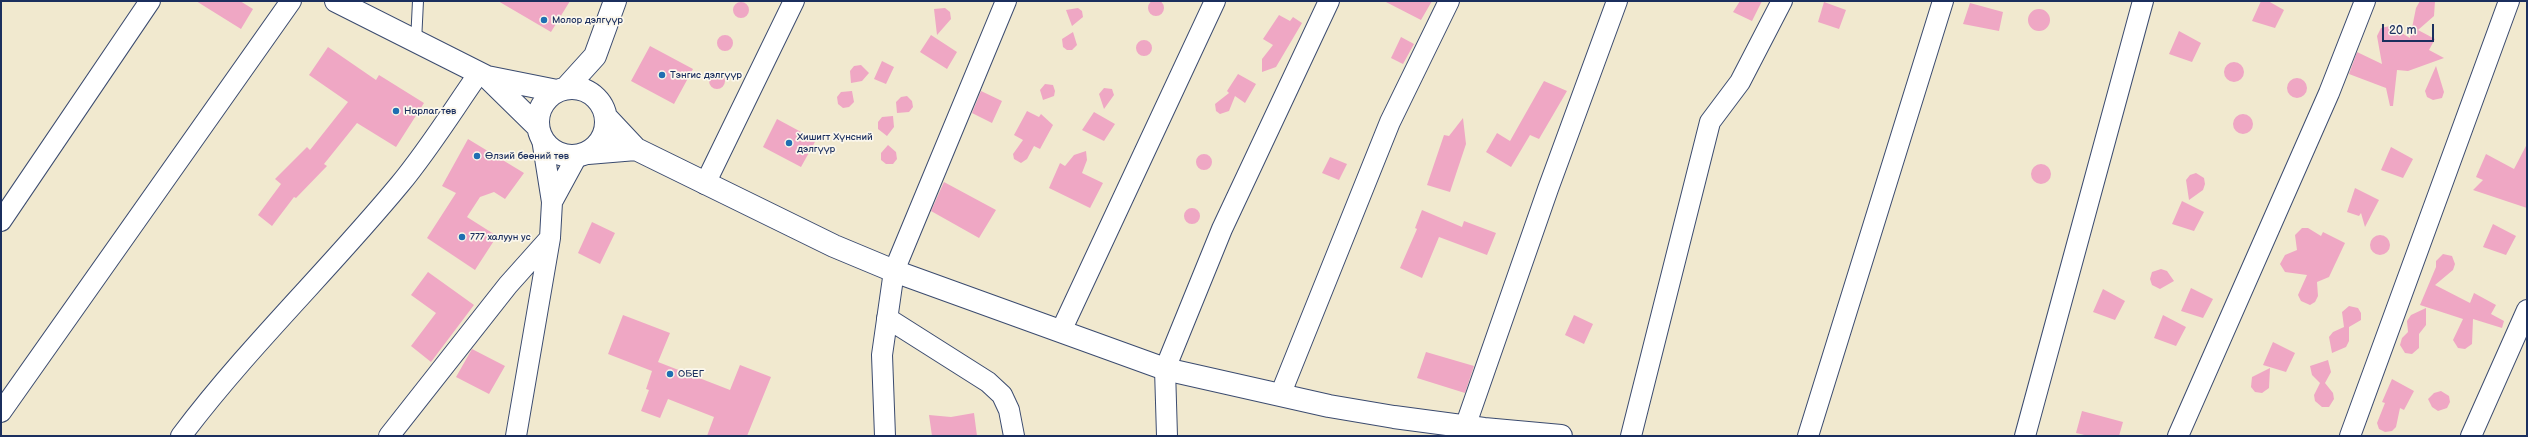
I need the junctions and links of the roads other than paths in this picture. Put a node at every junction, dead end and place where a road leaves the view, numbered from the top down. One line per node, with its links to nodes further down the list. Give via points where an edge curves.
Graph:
1 (150, 1): 27 (street)
2 (291, 1): 35 (street)
3 (336, 1): 17 (street)
4 (418, 1): 17 (lane)
5 (615, 1): 18 (street)
6 (794, 1): 25 (street)
7 (1006, 1): 29 (street)
8 (1215, 1): 32 (street)
9 (1329, 1): 33 (street, via 1222,229)
10 (1449, 1): 34 (street, via 1390,122)
11 (1617, 1): 36 (street, via 1548,189)
12 (1782, 1): 44 (street, via 1740,82 1710,122)
13 (1943, 1): 45 (street)
14 (2143, 1): 46 (street)
15 (2365, 1): 47 (street, via 2329,93)
16 (2509, 1): 48 (street)
17 (416, 42): 19 (street)
18 (595, 56): 20 (street); 21 (street)
19 (483, 75): 20 (street); 22 (street); 37 (street, via 400,184 215,391)
20 (562, 90): 21 (street, via 585,90); 22 (street, via 548,97 542,106)
21 (603, 109): 23 (street); 24 (street, via 606,128 603,138)
22 (540, 133): 24 (street, via 557,153); 26 (street)
23 (636, 149): 24 (street); 25 (street)
24 (583, 154): 26 (street)
25 (705, 184): 29 (street, via 834,246)
26 (552, 202): 28 (street)
27 (1, 221)
28 (550, 238): 38 (street, via 508,285); 39 (street)
29 (894, 271): 31 (street); 32 (street)
30 (2527, 310): 49 (street)
31 (887, 318): 40 (street, via 882,354); 41 (street, via 988,382 1002,395 1009,410)
32 (1061, 331): 33 (street)
33 (1165, 369): 34 (street); 42 (street)
34 (1281, 393): 36 (street, via 1330,406)
35 (1, 412)
36 (1478, 431): 43 (street)
37 (181, 436)
38 (389, 436)
39 (516, 436)
40 (885, 436)
41 (1014, 436)
42 (1167, 436)
43 (1561, 436)
44 (1631, 436)
45 (1808, 436)
46 (2025, 436)
47 (2178, 436)
48 (2350, 436)
49 (2472, 436)

